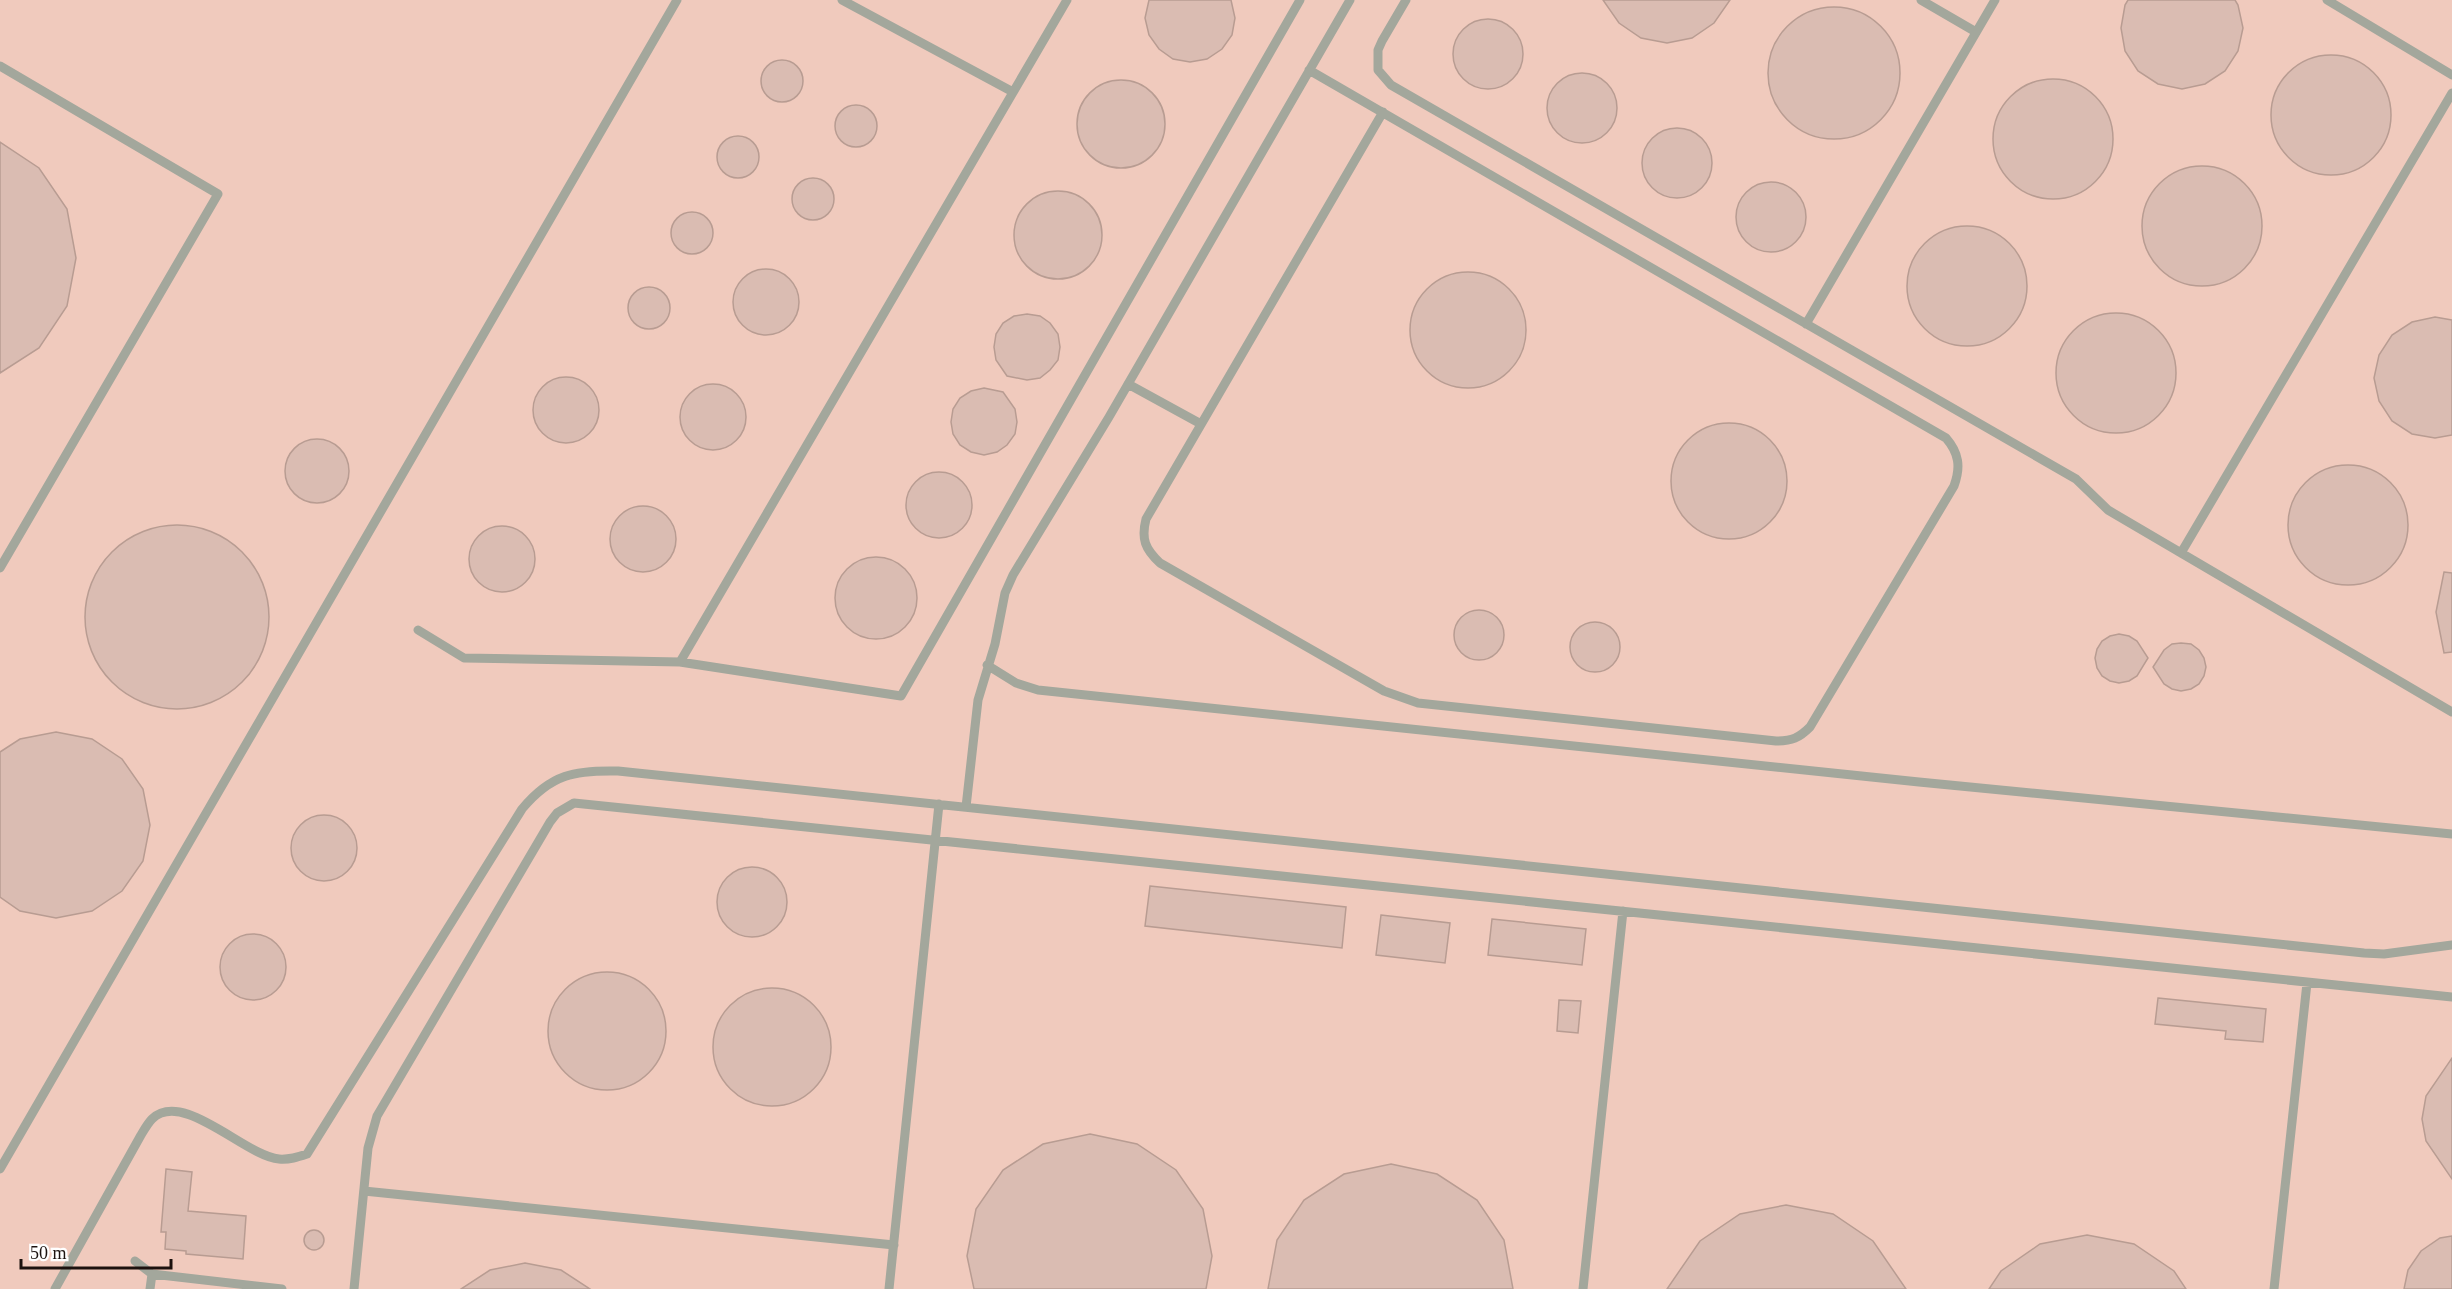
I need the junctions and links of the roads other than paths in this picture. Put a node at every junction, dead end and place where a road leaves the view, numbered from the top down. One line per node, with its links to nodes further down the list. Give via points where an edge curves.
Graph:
1 (677, 0): 34 (lane)
2 (842, 0): 14 (lane)
3 (1066, 0): 14 (lane)
4 (1300, 0): 23 (lane, via 901,696)
5 (1350, 0): 12 (lane)
6 (1406, 0): 17 (lane, via 1378,50 1378,70 1391,85)
7 (1921, 0): 10 (lane)
8 (1995, 0): 10 (lane)
9 (2327, 0): 13 (lane)
10 (1976, 32): 17 (lane)
11 (0, 66): 21 (lane, via 218,194)
12 (1309, 70): 16 (lane); 18 (lane)
13 (2452, 75)
14 (1013, 92): 23 (lane)
15 (2452, 93): 20 (lane)
16 (1383, 112): 19 (lane); 19 (lane, via 1946,438 1959,460 1954,486 1810,727 1799,738 1776,741 1418,703 1384,691 1160,563 1149,553 1143,531 1146,519)
17 (1806, 324): 20 (lane, via 2076,479 2108,510)
18 (1128, 384): 19 (lane); 24 (lane, via 1013,575)
19 (1201, 424)
20 (2181, 553): 25 (lane)
21 (0, 568)
22 (418, 630): 23 (lane, via 464,658)
23 (680, 662)
24 (987, 665): 27 (lane, via 978,700); 28 (lane, via 1016,683 1038,690)
25 (2452, 712)
26 (939, 804): 27 (lane); 29 (lane); 40 (lane, via 618,771 591,770 552,781 522,809 307,1154 292,1159 264,1155 191,1115 162,1113 141,1135)
27 (966, 807): 31 (lane, via 2364,953)
28 (2452, 834)
29 (936, 840): 30 (lane); 35 (lane, via 584,803 566,807 550,822 377,1116 371,1131); 36 (lane)
30 (1623, 912): 32 (lane); 45 (lane)
31 (2452, 945)
32 (2307, 983): 33 (lane); 46 (lane)
33 (2452, 997)
34 (0, 1169)
35 (364, 1191): 36 (lane); 43 (lane)
36 (894, 1245): 44 (lane)
37 (135, 1261): 38 (lane)
38 (152, 1274): 39 (lane); 41 (lane)
39 (264, 1288): 42 (lane)
40 (55, 1289)
41 (150, 1289)
42 (282, 1289)
43 (354, 1289)
44 (889, 1289)
45 (1583, 1289)
46 (2274, 1289)

